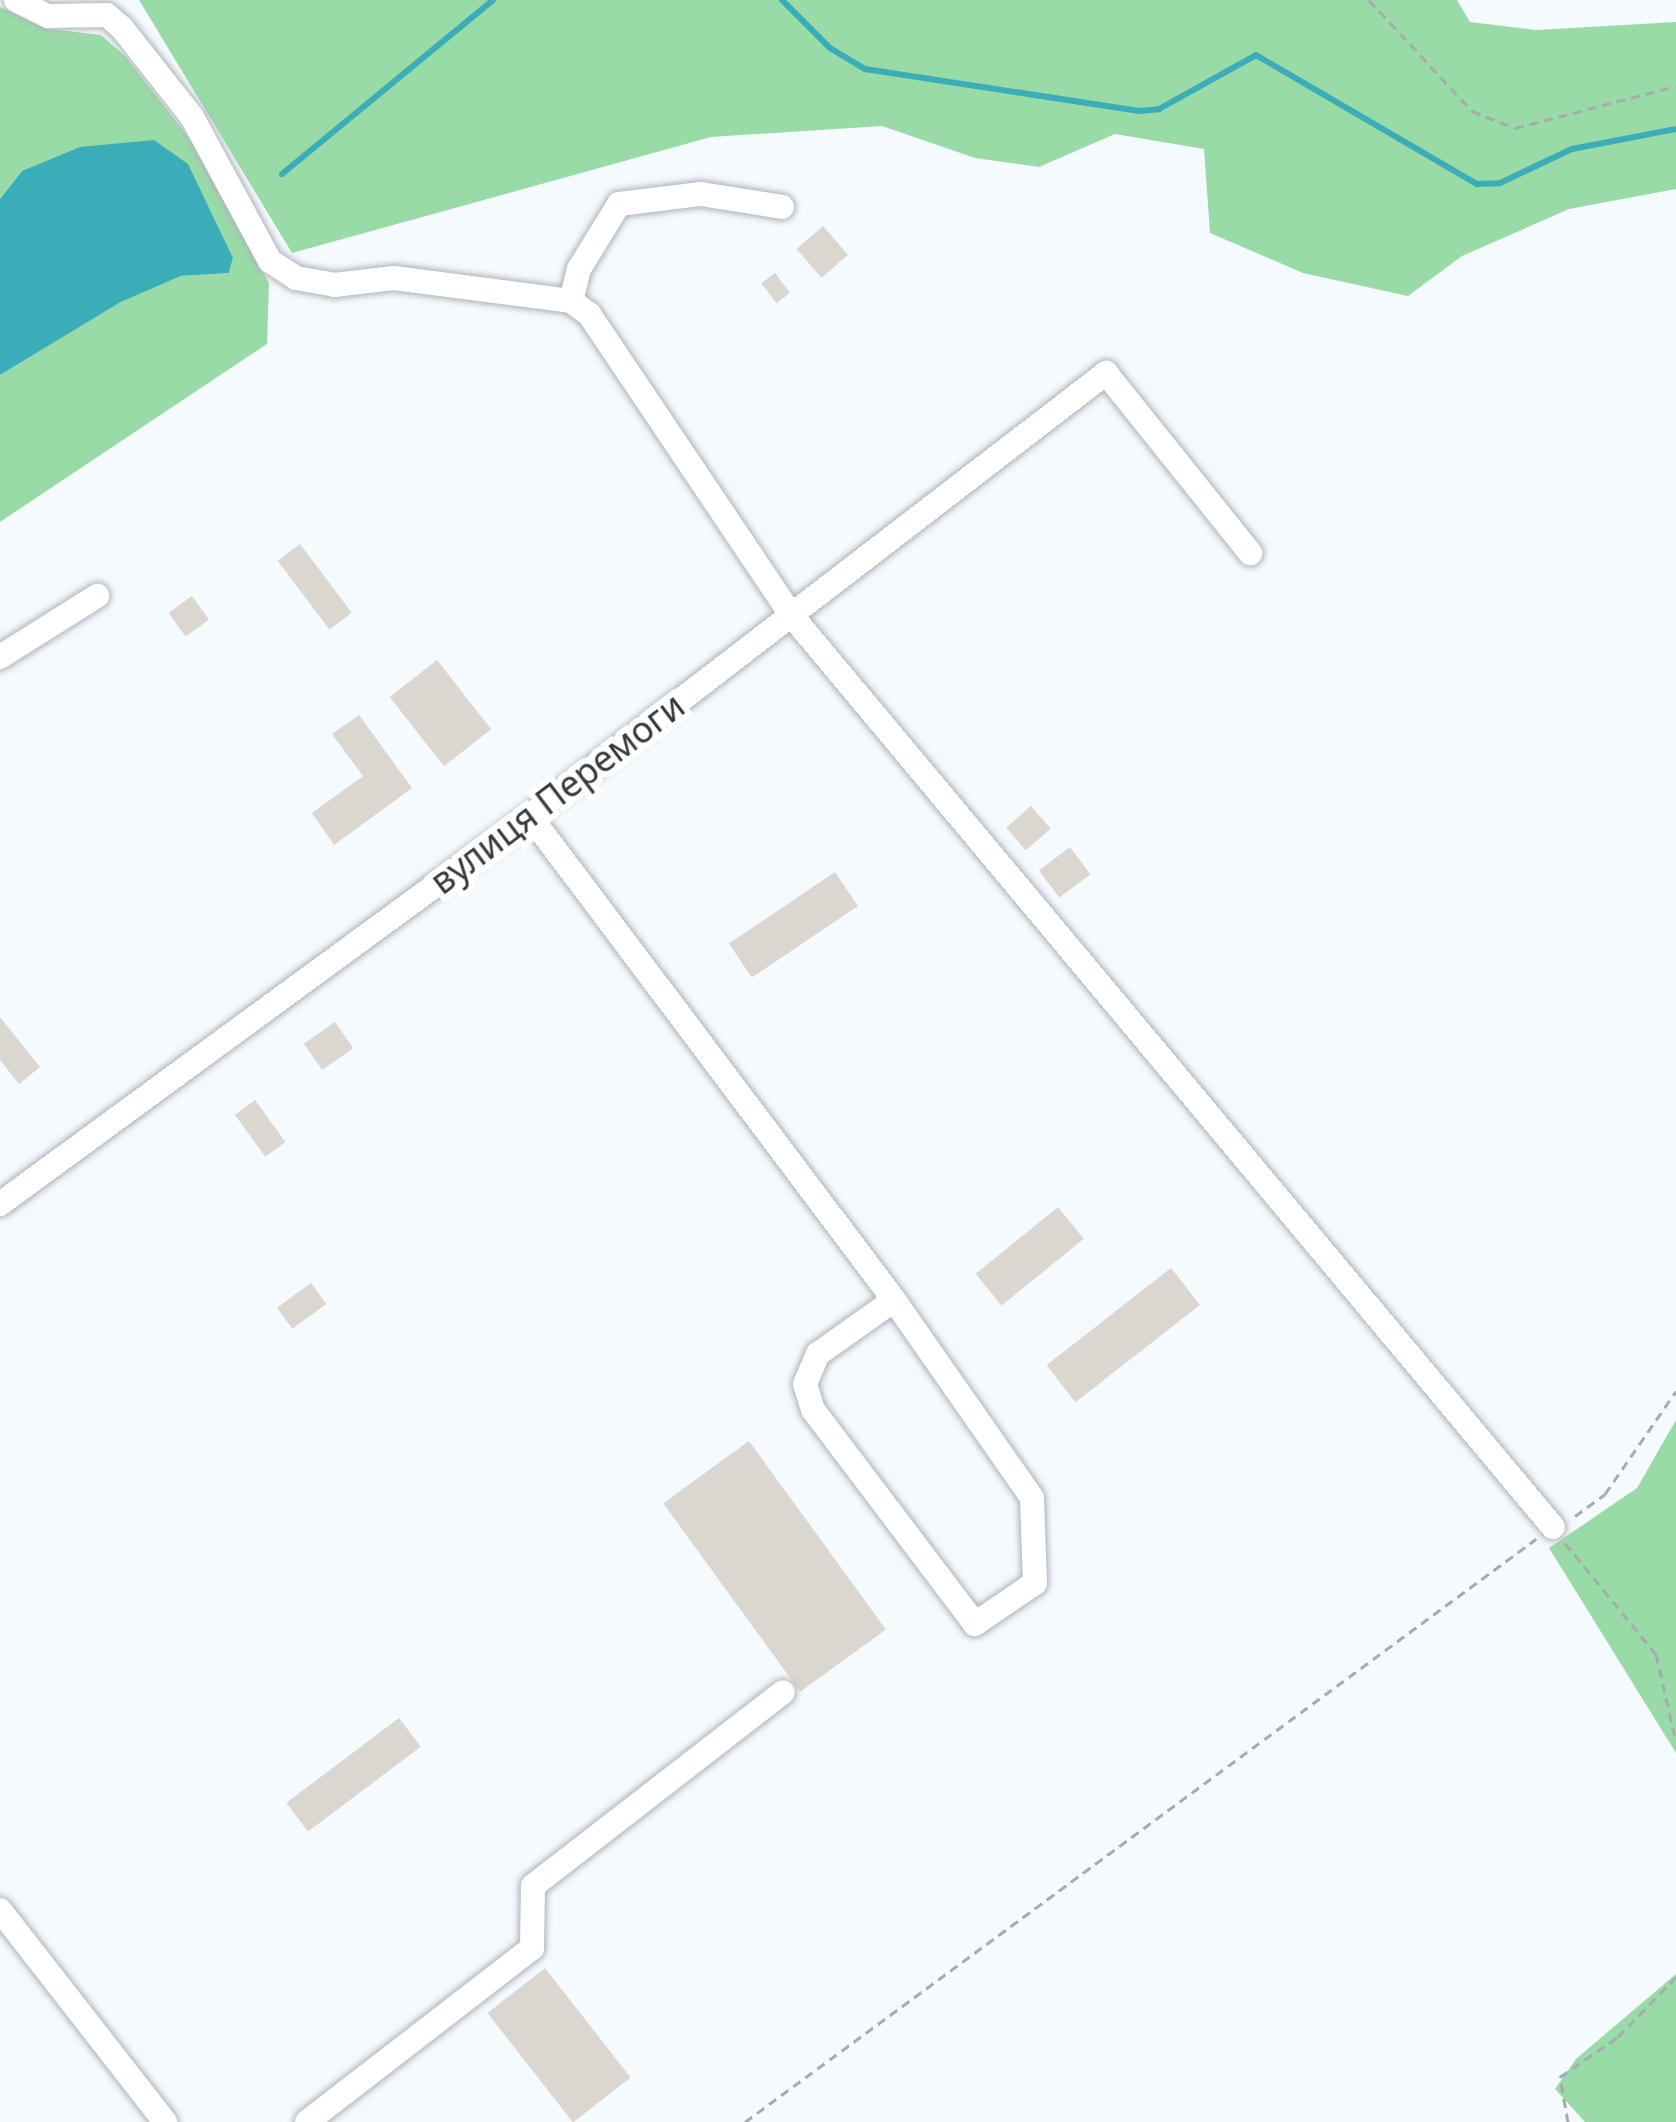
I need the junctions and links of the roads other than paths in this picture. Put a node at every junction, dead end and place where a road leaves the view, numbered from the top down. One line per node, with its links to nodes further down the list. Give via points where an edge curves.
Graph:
1 (16, 0): 3 (street, via 48,16 106,15 122,28 192,117 270,261 296,278 334,285 394,278)
2 (782, 207): 3 (street, via 701,194 619,204 579,268)
3 (572, 301): 6 (street, via 589,314)
4 (1250, 553): 6 (street, вулиця Перемоги, via 1106,373)
5 (97, 596): 7 (street)
6 (791, 616): 8 (street, вулиця Перемоги); 11 (street)
7 (0, 657)
8 (530, 816): 9 (street, вулиця Перемоги); 10 (street)
9 (0, 1204)
10 (894, 1300): 10 (street, via 1031,1498 1035,1583 974,1624 813,1410 805,1384 818,1354)
11 (1552, 1527)
12 (783, 1691): 15 (street, via 533,1886 532,1948)
13 (0, 1910): 14 (street)
14 (165, 2122)
15 (307, 2122)

